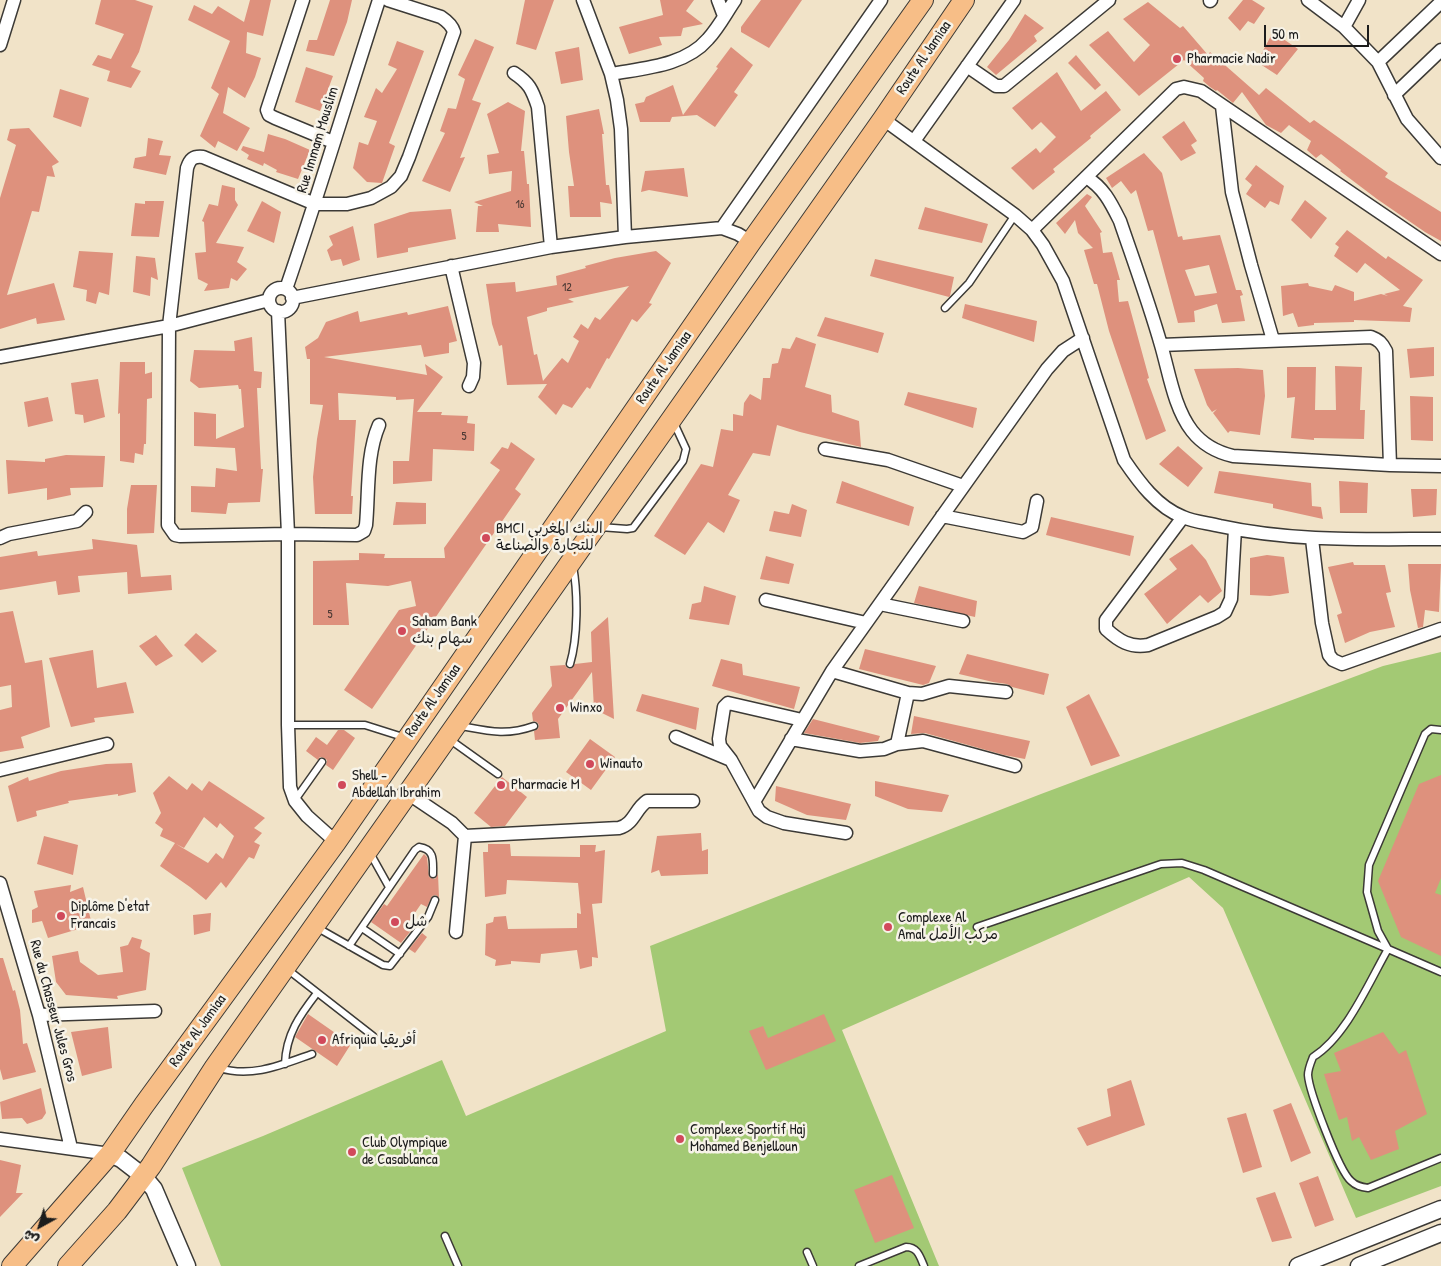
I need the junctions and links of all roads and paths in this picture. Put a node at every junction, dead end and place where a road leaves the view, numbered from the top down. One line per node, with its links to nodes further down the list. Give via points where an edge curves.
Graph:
1 (14, 0): 18 (street)
2 (303, 0): 28 (street, via 267,110 275,118)
3 (380, 0): 28 (street, Rue Immam Mouslim)
4 (388, 0): 31 (street, via 448,21 454,32 452,39 401,176 391,187 371,198 347,204)
5 (583, 0): 23 (street)
6 (718, 0): 16 (street)
7 (735, 0): 16 (street)
8 (881, 0): 33 (street)
9 (923, 0): 36 (main road, Route Al Jamiaa)
10 (964, 0): 26 (main road, Route Al Jamiaa)
11 (1014, 0): 21 (street)
12 (1110, 0): 21 (street, via 1004,86 996,86)
13 (1308, 0): 17 (street)
14 (1359, 0): 17 (street)
15 (1439, 2): 20 (street)
16 (724, 16): 23 (street, via 708,39 692,53 668,63)
17 (1344, 27): 20 (street)
18 (0, 45)
19 (1441, 50): 24 (street)
20 (1378, 62): 24 (street)
21 (967, 66): 27 (street)
22 (514, 73): 37 (street, via 527,82 538,107)
23 (611, 74): 35 (street, via 621,129)
24 (1394, 95): 29 (street, via 1407,119)
25 (1222, 106): 30 (street, via 1201,91 1176,88); 38 (street); 46 (street, via 1232,192)
26 (883, 119): 27 (street); 50 (main road, Route Al Jamiaa)
27 (914, 141): 32 (street)
28 (333, 142): 31 (street, Rue Immam Mouslim)
29 (1441, 158)
30 (1086, 177): 34 (street); 47 (street, via 1097,184 1111,202 1120,221)
31 (316, 204): 40 (street, Rue Immam Mouslim); 44 (street, via 203,157 192,158 186,168)
32 (1015, 215): 34 (street); 42 (lane, via 969,283)
33 (722, 228): 35 (street); 36 (street)
34 (1032, 230): 45 (street, via 1063,281)
35 (625, 236): 37 (street)
36 (751, 242): 82 (main road, Route Al Jamiaa)
37 (551, 247): 39 (street)
38 (1441, 254)
39 (451, 266): 40 (street); 49 (street, via 474,363)
40 (289, 294): 41 (street, via 279,288 270,294); 43 (street, via 290,307)
41 (269, 300): 43 (street, via 272,308); 44 (street)
42 (945, 308)
43 (278, 311): 62 (street)
44 (168, 326): 48 (street); 62 (street, via 168,526 180,536)
45 (1083, 338): 55 (street, via 1055,360); 59 (street, via 1124,460 1152,496)
46 (1273, 340): 47 (street); 53 (street, via 1371,337 1383,344 1386,351)
47 (1161, 345): 53 (street, via 1170,382 1191,430 1219,452 1233,456)
48 (0, 357)
49 (469, 386)
50 (672, 419): 60 (main road, Route Al Jamiaa); 60 (lane, via 686,449 683,461 633,528)
51 (380, 426): 62 (street, via 373,440 364,531 357,535)
52 (825, 449): 55 (street, via 888,460)
53 (1390, 465): 54 (street)
54 (1441, 466)
55 (963, 486): 58 (street)
56 (1037, 501): 58 (street, via 1032,527 1023,532)
57 (86, 512): 63 (street, via 77,521)
58 (942, 516): 68 (street)
59 (1183, 518): 61 (street); 61 (street, via 1106,620 1106,629 1128,645 1148,645 1225,612 1231,599)
60 (596, 527): 66 (main road, Route Al Jamiaa)
61 (1235, 529): 64 (street)
62 (288, 534): 77 (street)
63 (0, 538)
64 (1312, 539): 65 (street); 71 (street, via 1322,623 1333,660 1342,664)
65 (1441, 539)
66 (572, 561): 72 (lane, via 577,587); 80 (main road, Route Al Jamiaa)
67 (766, 600): 70 (street)
68 (880, 604): 69 (street); 70 (street)
69 (963, 621)
70 (866, 623): 73 (street)
71 (1441, 629)
72 (570, 664)
73 (832, 671): 75 (street); 76 (street)
74 (1006, 692): 75 (street, via 949,686 922,694)
75 (908, 693): 85 (street)
76 (802, 720): 83 (street); 86 (street, via 728,703 724,707 719,739 720,746)
77 (288, 724): 82 (lane, via 374,727); 93 (street, via 290,787)
78 (534, 726): 80 (lane, via 504,733)
79 (1441, 730): 108 (lane, via 1432,729 1425,734 1369,865 1367,892 1378,931)
80 (452, 732): 90 (lane); 91 (main road, Route Al Jamiaa)
81 (676, 737): 86 (street)
82 (407, 739): 97 (main road, Route Al Jamiaa)
83 (791, 739): 85 (street, via 860,750 884,749); 94 (street)
84 (107, 744): 89 (street)
85 (897, 744): 88 (street, via 923,741)
86 (731, 760): 94 (street)
87 (322, 762): 93 (lane)
88 (1015, 766)
89 (0, 770)
90 (498, 774)
91 (409, 794): 96 (street); 98 (main road, Route Al Jamiaa)
92 (692, 800): 96 (street, via 647,801 630,824 619,828)
93 (295, 801): 97 (street)
94 (754, 802): 95 (street, via 759,811 784,823)
95 (846, 833)
96 (465, 836): 106 (street)
97 (336, 842): 121 (main road, Route Al Jamiaa)
98 (368, 851): 101 (lane); 104 (main road, Route Al Jamiaa)
99 (433, 874): 101 (lane, via 433,856 429,850 419,847)
100 (0, 882): 114 (street, Rue du Chasseur Jules Gros)
101 (389, 887): 105 (lane)
102 (435, 900): 109 (lane, via 428,917)
103 (977, 926): 108 (lane, via 1162,864 1182,863)
104 (314, 927): 107 (lane); 110 (main road, Route Al Jamiaa)
105 (362, 928): 107 (lane); 109 (lane)
106 (456, 932)
107 (349, 946): 109 (lane, via 386,966 390,966)
108 (1388, 949): 111 (lane); 122 (lane, via 1341,1031 1325,1049 1313,1056 1308,1072 1310,1088 1341,1166 1349,1180 1358,1187 1368,1188)
109 (400, 954)
110 (285, 968): 112 (lane); 118 (main road, Route Al Jamiaa)
111 (1441, 972)
112 (317, 993): 115 (lane); 117 (lane, via 294,1025 287,1044)
113 (155, 1011): 114 (street)
114 (39, 1015): 120 (street, Rue du Chasseur Jules Gros)
115 (373, 1036)
116 (312, 1054): 117 (lane)
117 (285, 1064): 118 (lane, via 247,1072)
118 (215, 1067): 123 (main road, Route Al Jamiaa)
119 (0, 1139): 120 (street)
120 (71, 1148): 121 (street)
121 (110, 1154): 123 (street); 128 (main road, Route Al Jamiaa)
122 (1441, 1158)
123 (143, 1176): 129 (main road, Route Al Jamiaa); 130 (street, via 154,1188)
124 (1441, 1209): 135 (street)
125 (1441, 1233): 136 (street)
126 (445, 1236): 131 (lane)
127 (807, 1252): 132 (lane)
128 (12, 1266)
129 (68, 1266)
130 (187, 1266)
131 (458, 1266)
132 (813, 1266)
133 (859, 1266): 134 (lane, via 910,1247 918,1252)
134 (924, 1266)
135 (1298, 1266)
136 (1359, 1266)

